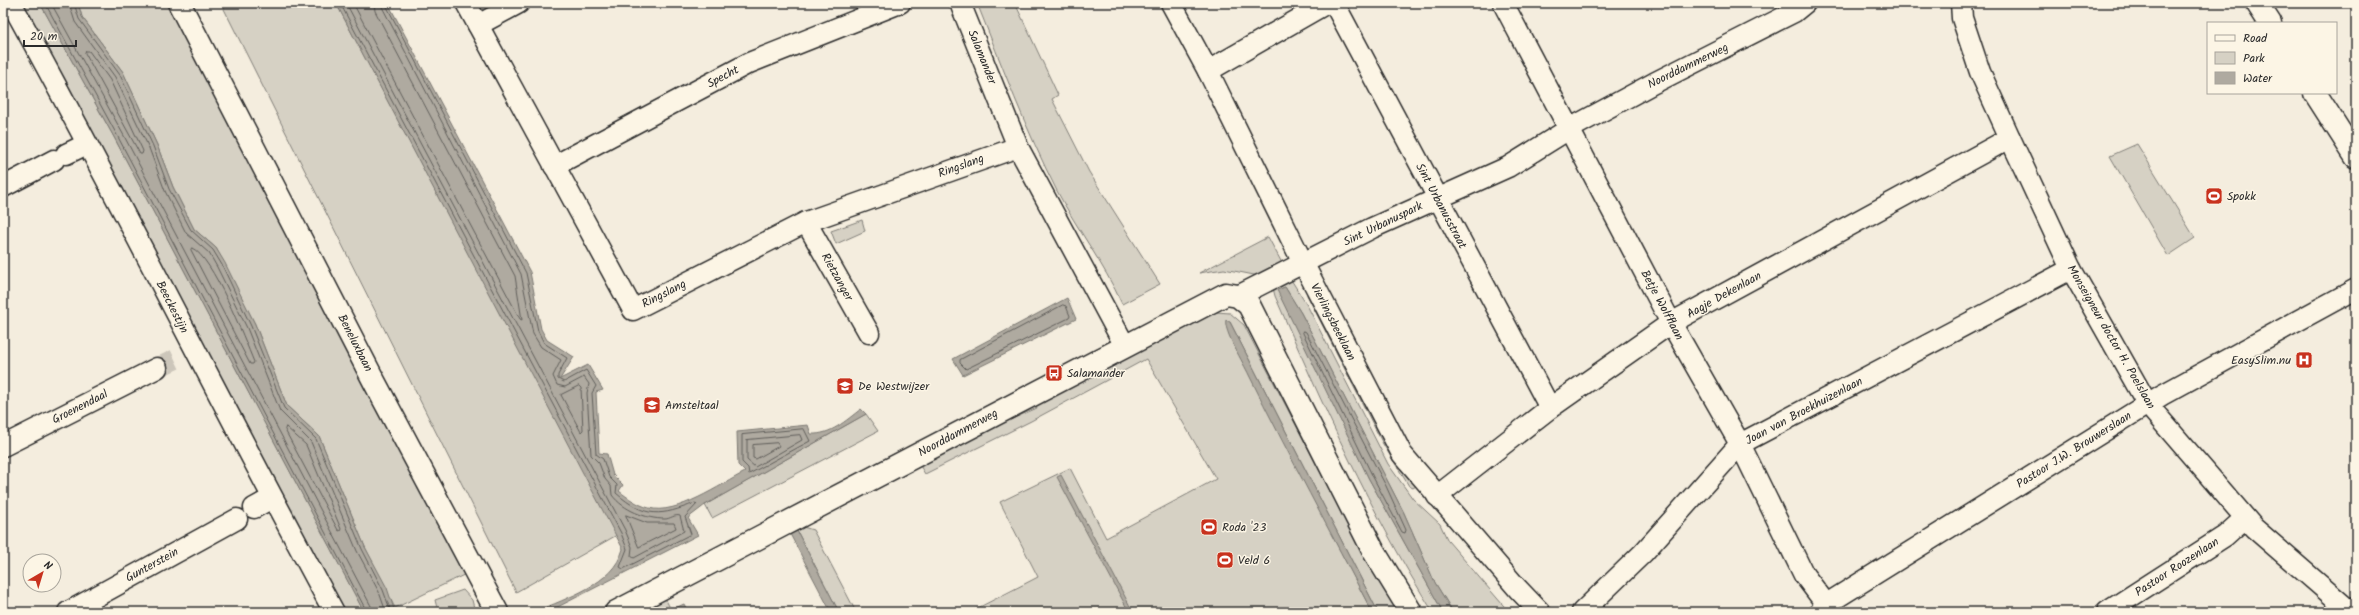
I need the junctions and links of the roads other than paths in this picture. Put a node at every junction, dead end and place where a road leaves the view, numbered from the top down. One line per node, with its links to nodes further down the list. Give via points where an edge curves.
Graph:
1 (9, 3): 22 (street, Beeckestijn, via 52,76)
2 (179, 3): 17 (street, Beneluxbaan)
3 (196, 3): 17 (street, Beneluxbaan, via 211,40)
4 (466, 3): 16 (street, Ringslang)
5 (519, 3): 16 (street)
6 (900, 3): 25 (street, Specht, via 749,63)
7 (960, 3): 23 (street, Salamander)
8 (1171, 3): 18 (street, Vierlingsbeeklaan)
9 (1327, 3): 18 (street)
10 (1334, 3): 27 (street, Sint Urbanusstraat)
11 (1503, 3): 20 (street, Betje Wolfflaan)
12 (1805, 3): 20 (street, Noorddammerweg, via 1794,12)
13 (1961, 3): 21 (street, Monseigneur doctor H. Poelslaan, via 1962,18 1980,72)
14 (2257, 3): 15 (street)
15 (2269, 22)
16 (478, 25): 25 (street, Ringslang)
17 (216, 71): 46 (street, Beneluxbaan, via 375,383)
18 (1208, 71): 29 (street, Vierlingsbeeklaan)
19 (2316, 94): 24 (street)
20 (1569, 129): 27 (street, Sint Urbanuspark, via 1508,167); 33 (street, Betje Wolfflaan)
21 (2010, 138): 30 (street, Monseigneur doctor H. Poelslaan); 33 (street, Aagje Dekenlaan)
22 (87, 144): 26 (street); 42 (street, Beeckestijn, via 187,353)
23 (1018, 147): 28 (street, Ringslang); 35 (street, Salamander)
24 (2356, 157)
25 (554, 166): 28 (street, Ringslang, via 633,310)
26 (3, 187)
27 (1437, 197): 29 (street, Sint Urbanuspark); 38 (street, Sint Urbanusstraat)
28 (806, 222): 34 (street, Rietzanger)
29 (1303, 264): 32 (street, Noorddammerweg); 41 (street, Vierlingsbeeklaan, via 1402,454)
30 (2071, 269): 37 (street, Monseigneur doctor H. Poelslaan); 39 (street, Joan van Broekhuizenlaan)
31 (2356, 289): 37 (street, Pastoor J.W. Brouwerslaan, via 2221,361)
32 (1244, 301): 35 (street, Noorddammerweg, via 1226,294); 51 (street, via 1373,550)
33 (1671, 323): 38 (street, Aagje Dekenlaan); 39 (street, Betje Wolfflaan)
34 (869, 333)
35 (1124, 346): 50 (street, Noorddammerweg)
36 (157, 368): 40 (street, Groenendaal)
37 (2148, 405): 45 (street, Monseigneur doctor H. Poelslaan); 47 (street, Pastoor J.W. Brouwerslaan)
38 (1550, 408): 41 (street, Aagje Dekenlaan)
39 (1740, 444): 47 (street, Betje Wolfflaan, via 1804,575); 53 (street, Joan van Broekhuizenlaan, via 1643,552)
40 (3, 446)
41 (1437, 496): 52 (street, Vierlingsbeeklaan)
42 (272, 498): 43 (street); 49 (street, Beeckestijn)
43 (254, 508)
44 (237, 518): 48 (street, Gunterstein)
45 (2245, 518): 54 (street, Pastoor Roozenlaan, via 2225,536); 55 (street, Monseigneur doctor H. Poelslaan)
46 (496, 609)
47 (1826, 610)
48 (68, 612)
49 (334, 612)
50 (616, 612)
51 (1411, 612)
52 (1540, 612)
53 (1582, 612)
54 (2107, 612)
55 (2351, 612)

